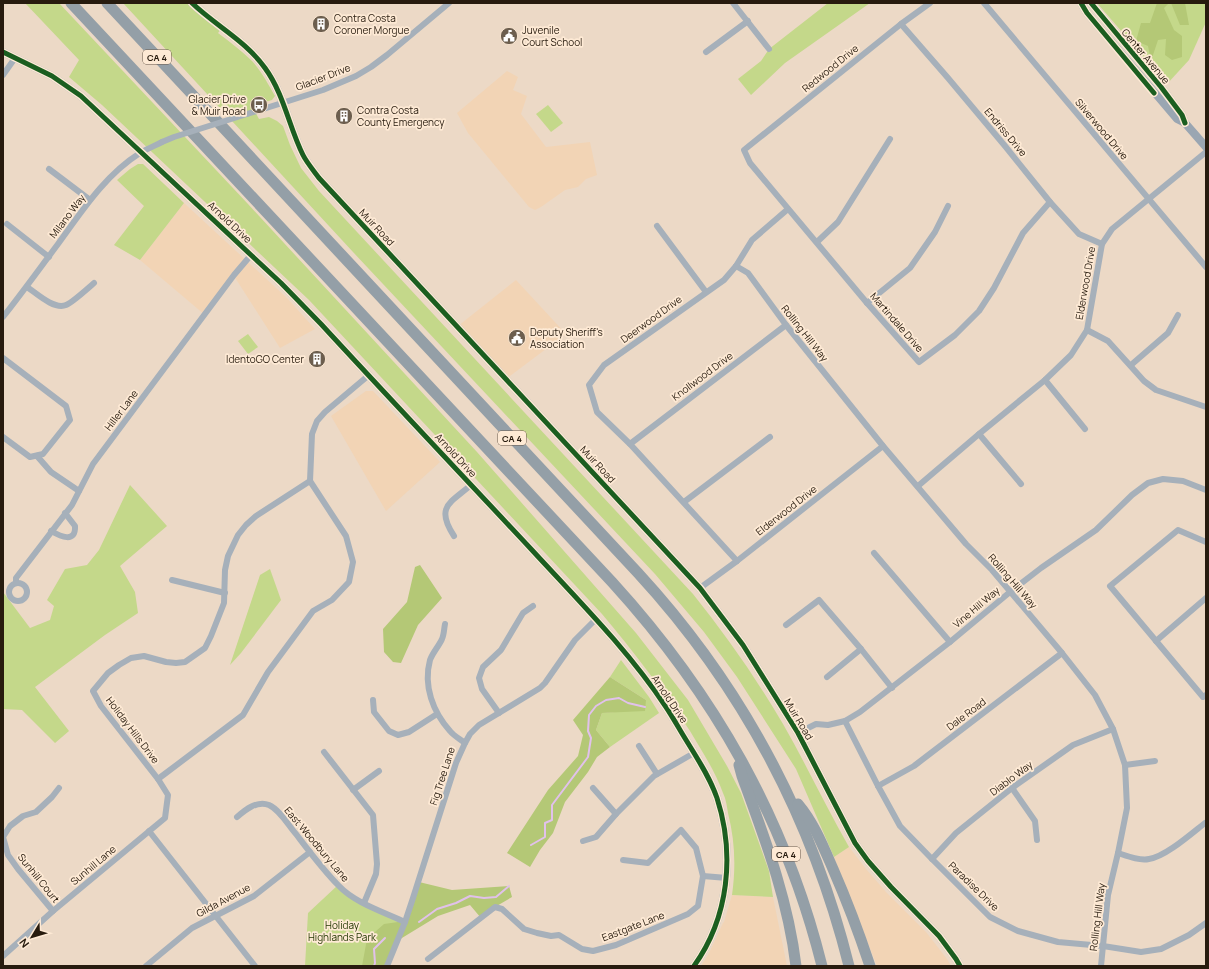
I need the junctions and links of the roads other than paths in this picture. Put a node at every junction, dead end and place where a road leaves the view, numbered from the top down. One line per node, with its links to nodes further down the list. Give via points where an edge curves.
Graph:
1 (71, 3): 97 (highway, CA 4, via 631,604 686,672)
2 (107, 3): 109 (highway, CA 4, via 668,606 704,652 736,700)
3 (192, 3): 17 (street, Muir Road, via 256,56 269,74)
4 (449, 3): 17 (street, Glacier Drive, via 387,55 356,76 324,90)
5 (733, 3): 10 (street)
6 (930, 3): 11 (street, Redwood Drive)
7 (984, 3): 27 (street, Silverwood Drive)
8 (1081, 3): 18 (street, Center Avenue, via 1177,119)
9 (1091, 3): 18 (street, Center Avenue, via 1161,87)
10 (748, 22): 12 (street); 14 (street)
11 (901, 24): 22 (street, Redwood Drive); 28 (street, Endriss Drive)
12 (769, 49)
13 (3, 52): 15 (street, Arnold Drive)
14 (706, 52)
15 (15, 58): 16 (street); 23 (street, Arnold Drive, via 66,85)
16 (3, 75)
17 (283, 102): 20 (street, Glacier Drive, bridge); 74 (street, Muir Road, via 304,156 319,178)
18 (1186, 123): 21 (street, Center Avenue)
19 (890, 139): 33 (street, via 838,222)
20 (162, 142): 23 (street, Milano Way)
21 (1206, 147)
22 (744, 150): 30 (street, Martindale Drive, via 750,163)
23 (142, 152): 26 (street, Milano Way, via 121,167); 35 (street, Arnold Drive)
24 (1206, 152): 27 (street, Elderwood Drive)
25 (49, 169): 26 (street)
26 (90, 200): 36 (street, Milano Way)
27 (1149, 200): 34 (street, Elderwood Drive, via 1112,229); 38 (street, Silverwood Drive)
28 (1050, 202): 34 (street, Endriss Drive, via 1079,234); 42 (street, Martindale Drive, via 1023,233 979,312 955,335 919,362)
29 (948, 206): 42 (street, via 935,232 910,268)
30 (788, 209): 33 (street, Martindale Drive); 37 (street, Deerwood Drive, via 752,240)
31 (7, 224): 36 (street)
32 (657, 226): 41 (street)
33 (817, 242): 42 (street, Martindale Drive)
34 (1102, 244): 46 (street, Elderwood Drive)
35 (251, 255): 49 (street, Arnold Drive, via 303,305); 64 (street, Hiller Lane, via 93,464)
36 (49, 257): 40 (street, Milano Way)
37 (736, 266): 41 (street, Deerwood Drive, via 724,280); 45 (street, Rolling Hill Way, via 748,273)
38 (1206, 267)
39 (94, 283): 40 (street, via 66,305 51,304)
40 (27, 287): 44 (street, Milano Way)
41 (706, 292): 56 (street, Deerwood Drive, via 604,365 589,385 597,412)
42 (866, 303)
43 (1178, 315): 48 (street, via 1168,333)
44 (4, 316)
45 (786, 325): 56 (street, Knollwood Drive); 57 (street, Rolling Hill Way)
46 (1087, 330): 48 (street, via 1108,342); 50 (street, Elderwood Drive, via 1072,355)
47 (3, 358): 58 (street, via 66,406 70,420 43,454)
48 (1131, 365): 51 (street, via 1144,381 1156,390)
49 (368, 375): 59 (street, via 317,421 312,434); 61 (street, Arnold Drive)
50 (1045, 380): 52 (street); 53 (street, Elderwood Drive)
51 (1206, 407)
52 (1085, 429)
53 (979, 434): 60 (street); 62 (street, Elderwood Drive)
54 (3, 437): 58 (street, via 30,458)
55 (770, 437): 65 (street)
56 (630, 444): 65 (street, Deerwood Drive)
57 (883, 446): 62 (street, Rolling Hill Way); 71 (street, Elderwood Drive)
58 (37, 456): 64 (street, via 51,472)
59 (310, 481): 76 (street, Holiday Hills Drive, via 256,516 242,530 228,556); 104 (street, Holiday Hills Drive, via 346,536 352,562 349,582 332,600 313,611 268,672 243,715)
60 (1021, 484)
61 (471, 485): 68 (street, via 449,503 444,512 447,526); 79 (street, Arnold Drive)
62 (918, 486): 75 (street, Rolling Hill Way)
63 (1206, 490): 75 (street, Vine Hill Way, via 1184,481 1163,479 1148,483 1096,530)
64 (79, 491): 66 (street, Hiller Lane)
65 (684, 502): 71 (street, Deerwood Drive)
66 (65, 513): 67 (street, Hiller Lane); 67 (street, via 75,526 74,533 67,538)
67 (51, 532): 73 (street, Hiller Lane, via 16,578)
68 (454, 536)
69 (1206, 542): 82 (street, via 1178,530 1110,586)
70 (874, 553): 83 (street)
71 (737, 561): 74 (street, Elderwood Drive)
72 (172, 580): 76 (street)
73 (16, 582)
74 (700, 588): 94 (street, Muir Road, via 743,645)
75 (1010, 592): 83 (street, Vine Hill Way); 85 (street, Rolling Hill Way)
76 (224, 593): 104 (street, Holiday Hills Drive, via 224,603 205,648 185,662 166,662 144,656 130,658 108,673 93,691 101,706)
77 (1206, 598): 82 (street)
78 (533, 606): 90 (street, via 523,613 501,650 483,667 479,678 482,689)
79 (596, 619): 90 (street, Fig Tree Lane, via 576,640 540,688); 99 (street, Arnold Drive, via 650,685)
80 (445, 624): 91 (street, via 443,638 430,661 428,678 429,693)
81 (786, 625): 84 (street, via 819,600)
82 (1156, 641): 88 (street, via 1203,697)
83 (950, 642): 87 (street, Vine Hill Way)
84 (861, 649): 86 (street); 87 (street)
85 (1062, 653): 93 (street, Rolling Hill Way, via 1095,695); 105 (street, Dale Road, via 914,766)
86 (827, 677)
87 (892, 688): 92 (street, Vine Hill Way)
88 (1206, 695)
89 (373, 700): 91 (street, via 374,712 389,731 398,735 409,732)
90 (499, 713): 95 (street, Fig Tree Lane, via 479,725)
91 (437, 714): 95 (street, via 451,732)
92 (845, 721): 94 (street, Vine Hill Way, via 828,725 816,724); 105 (street, Paradise Drive)
93 (1113, 730): 101 (street, Rolling Hill Way); 108 (street, Diablo Way, via 1073,745)
94 (798, 733): 139 (street, Muir Road, via 855,843 891,887 939,936)
95 (465, 743): 126 (street, Fig Tree Lane, via 456,763)
96 (639, 746): 103 (street)
97 (736, 749): 135 (highway, via 742,776 774,864 789,924); 136 (highway, CA 4, via 787,856 807,912)
98 (324, 752): 110 (street)
99 (694, 753): 103 (street); 122 (street, Arnold Drive, via 716,796 723,820)
100 (1156, 761): 101 (street)
101 (1125, 765): 118 (street, Rolling Hill Way, via 1127,808)
102 (378, 771): 110 (street)
103 (657, 774): 111 (street)
104 (158, 779): 114 (street, Sunhill Lane, via 168,795 165,818)
105 (878, 786): 119 (street, Paradise Drive, via 900,826)
106 (59, 788): 124 (street, Sunhill Court, via 36,812 23,816 10,826 3,837 8,855)
107 (593, 788): 111 (street)
108 (1012, 788): 115 (street, via 1035,821); 119 (street, Diablo Way, via 956,833)
109 (786, 789): 137 (highway, CA 4, via 823,877); 138 (highway, via 817,832 846,899)
110 (353, 790): 123 (street, via 373,815 376,874)
111 (616, 814): 116 (street, via 596,837)
112 (237, 817): 117 (street, East Woodbury Lane, via 258,804 268,805 279,813)
113 (1205, 823): 118 (street, via 1165,853 1149,859 1132,858)
114 (149, 831): 124 (street, Sunhill Lane); 125 (street)
115 (1037, 840)
116 (583, 841)
117 (310, 852): 123 (street, East Woodbury Lane, via 338,886); 125 (street, Gilda Avenue, via 254,896)
118 (1118, 853): 128 (street, Rolling Hill Way, via 1108,895)
119 (932, 859): 128 (street, Paradise Drive, via 990,917 1018,931 1058,942)
120 (623, 860): 121 (street, Eastgate Lane, via 648,863 681,830 696,848)
121 (703, 876): 122 (street); 130 (street, Eastgate Lane, via 698,906 688,914 616,945 593,951 582,949 559,935 551,936 524,929 502,909 495,907)
122 (726, 878): 134 (street, Arnold Drive, via 719,916)
123 (364, 903): 126 (street, East Woodbury Lane)
124 (53, 911): 129 (street, Sunhill Lane)
125 (216, 915): 131 (street, Gilda Avenue, via 192,928); 132 (street)
126 (405, 922): 133 (street, Fig Tree Lane)
127 (1206, 922): 128 (street, Paradise Drive, via 1189,935 1161,949 1141,952)
128 (1103, 946): 140 (street, Rolling Hill Way)
129 (3, 956)
130 (428, 959)
131 (146, 966)
132 (255, 966)
133 (387, 966)
134 (694, 966)
135 (796, 966)
136 (822, 966)
137 (849, 966)
138 (870, 966)
139 (960, 966)
140 (1101, 966)

